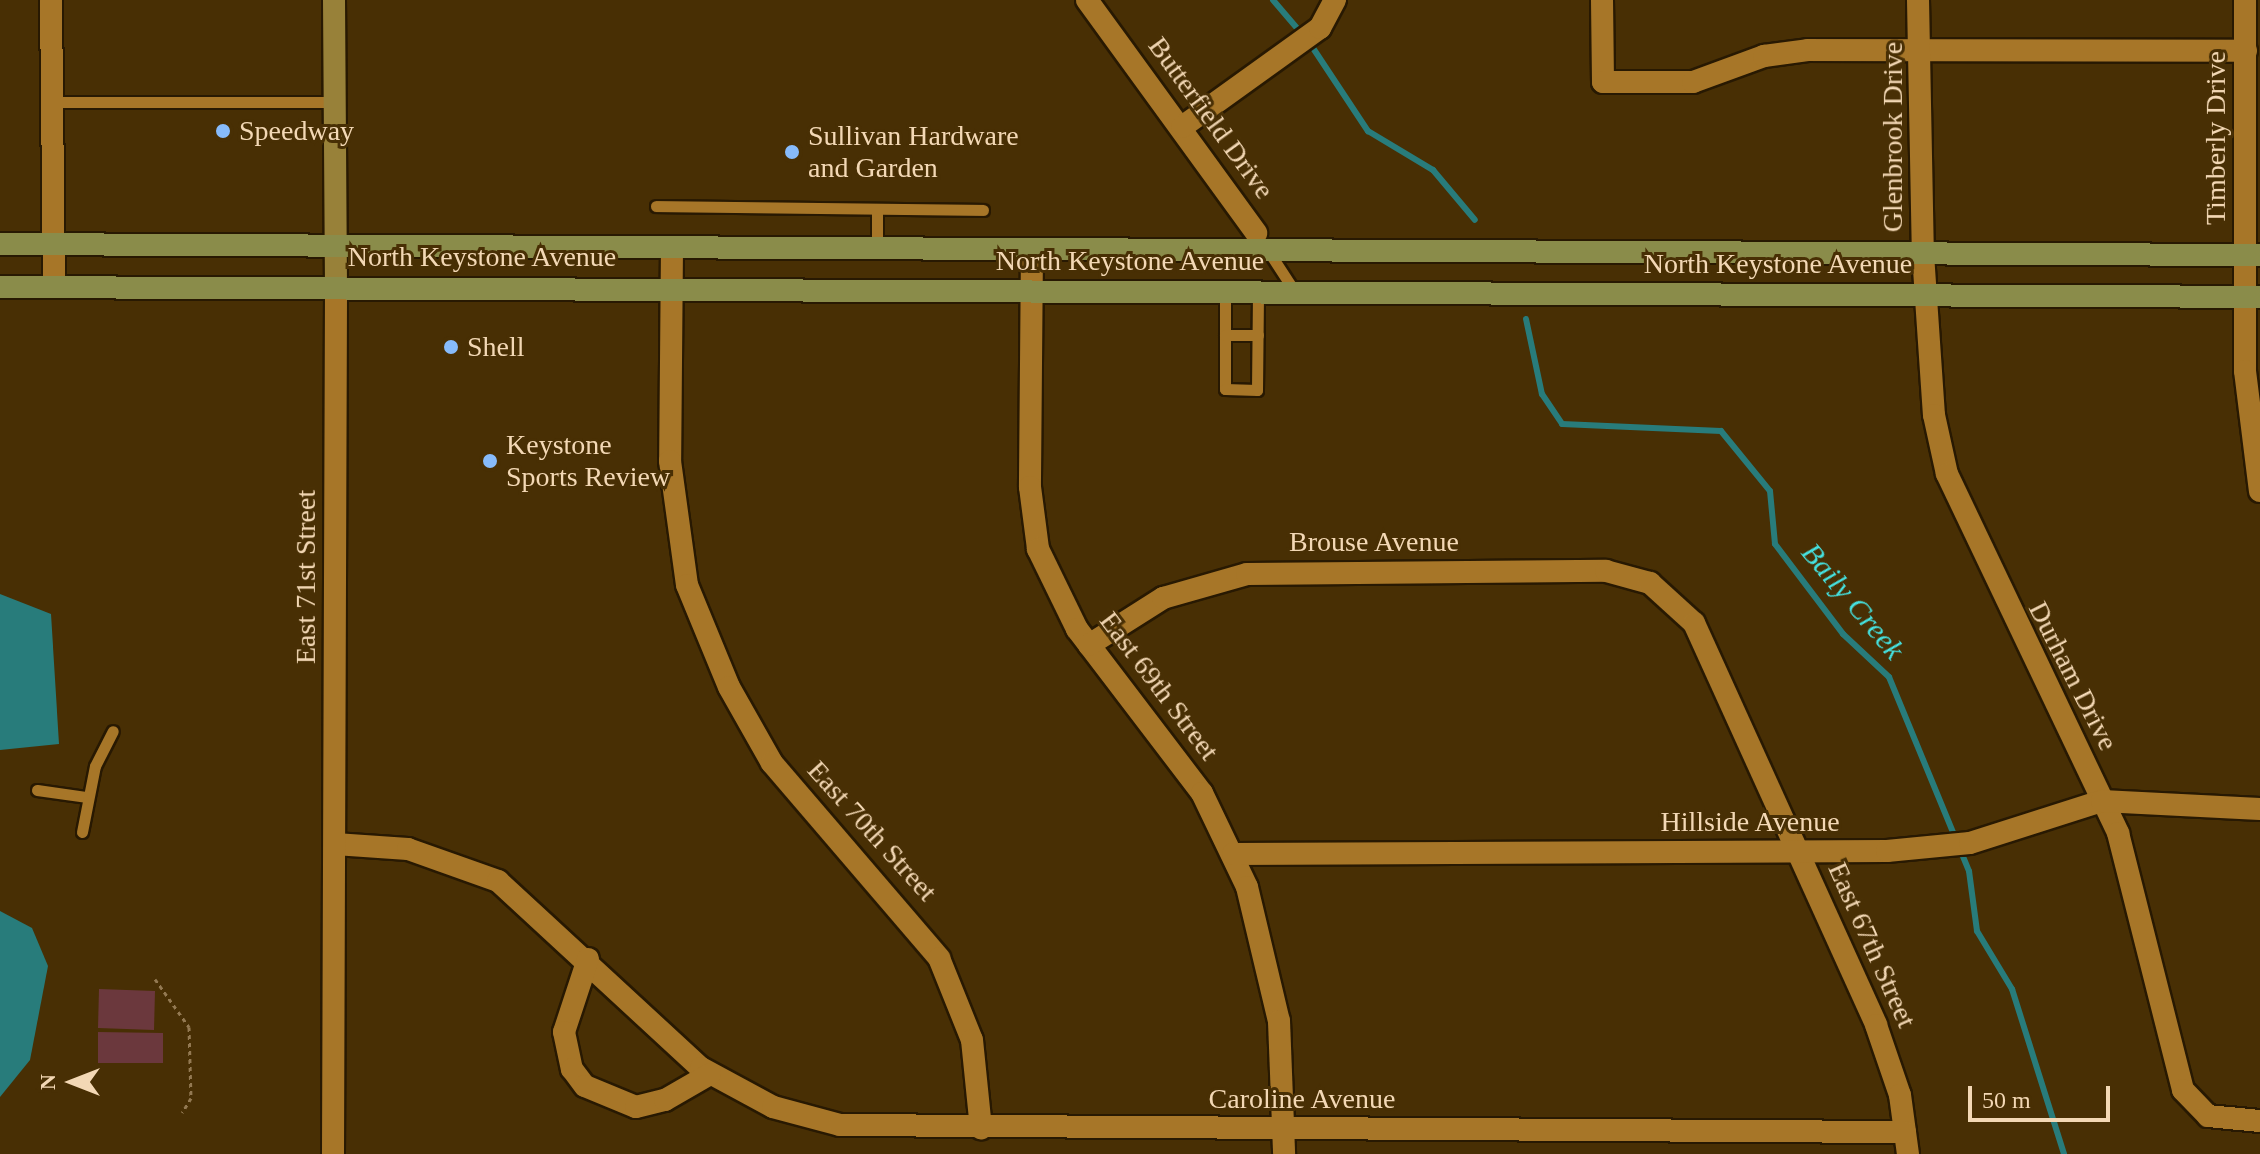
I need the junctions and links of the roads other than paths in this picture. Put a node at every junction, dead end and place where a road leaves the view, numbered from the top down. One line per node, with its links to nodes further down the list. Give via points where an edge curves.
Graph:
1 (51, 0): 10 (street)
2 (334, 0): 11 (main road, East 71st Street)
3 (1087, 0): 12 (street, Butterfield Drive)
4 (1335, 0): 12 (street, via 1320,28)
5 (1602, 0): 9 (street, via 1603,82 1693,82 1800,50)
6 (1918, 0): 9 (street, Glenbrook Drive)
7 (2245, 0): 8 (street, Timberly Drive)
8 (2246, 51): 9 (street); 24 (street, Timberly Drive)
9 (1923, 53): 23 (street, Glenbrook Drive)
10 (52, 102): 11 (lane); 18 (street)
11 (334, 102): 19 (main road, East 71st Street)
12 (1182, 127): 16 (street, Butterfield Drive)
13 (656, 206): 14 (lane)
14 (877, 209): 15 (lane); 21 (lane)
15 (983, 210)
16 (1262, 242): 22 (main road, North Keystone Avenue); 23 (main road, North Keystone Avenue); 32 (lane)
17 (0, 244): 18 (main road, North Keystone Avenue)
18 (53, 244): 19 (main road, North Keystone Avenue); 26 (street)
19 (336, 245): 20 (main road, North Keystone Avenue); 27 (main road, East 71st Street)
20 (672, 247): 21 (main road, North Keystone Avenue); 28 (street, East 70th Street)
21 (877, 248): 22 (main road, North Keystone Avenue)
22 (1032, 249): 29 (street, East 69th Street)
23 (1924, 263): 24 (main road, North Keystone Avenue); 33 (street, Durham Drive)
24 (2251, 276): 33 (main road, North Keystone Avenue); 36 (street, Timberly Drive, via 2246,408)
25 (0, 287): 26 (main road, North Keystone Avenue)
26 (54, 287): 27 (main road, North Keystone Avenue)
27 (336, 287): 28 (main road, North Keystone Avenue); 45 (street, East 71st Street)
28 (672, 288): 29 (main road, North Keystone Avenue); 52 (street, East 70th Street, via 672,487 693,600 729,687 772,763 939,958 972,1040)
29 (1031, 290): 30 (main road, North Keystone Avenue); 38 (street, East 69th Street, via 1032,520 1049,580)
30 (1225, 291): 31 (main road, North Keystone Avenue); 34 (lane)
31 (1258, 291): 32 (main road, North Keystone Avenue); 35 (lane)
32 (1295, 292): 33 (main road, North Keystone Avenue)
33 (1929, 295): 42 (street, Durham Drive, via 1934,415 1954,494)
34 (1225, 335): 35 (lane); 35 (lane, via 1225,389 1247,390 1257,390)
35 (1258, 335)
36 (2260, 491)
37 (1671, 597): 38 (street, Brouse Avenue, via 1635,576 1606,571 1264,573 1179,591); 46 (street, East 67th Street, via 1696,628)
38 (1089, 645): 47 (street, East 69th Street, via 1179,756)
39 (113, 731): 41 (lane)
40 (37, 790): 41 (lane)
41 (86, 797): 44 (lane)
42 (2102, 801): 43 (street, Hillside Avenue); 46 (street, Hillside Avenue, via 1970,843); 50 (street, Durham Drive, via 2133,879 2177,1073 2192,1103 2224,1120)
43 (2260, 809)
44 (82, 832)
45 (335, 844): 48 (street, Caroline Avenue, via 408,849 467,865 526,901); 54 (street, East 71st Street)
46 (1799, 853): 47 (street, Hillside Avenue); 53 (street, East 67th Street, via 1883,1042)
47 (1233, 854): 51 (street, East 69th Street, via 1274,987)
48 (588, 959): 49 (street, Caroline Avenue); 49 (street, via 564,1032 572,1069 585,1086 611,1103 644,1106)
49 (710, 1074): 52 (street, Caroline Avenue, via 773,1107 827,1123)
50 (2260, 1121)
51 (1284, 1128): 52 (street, Caroline Avenue); 53 (street, Caroline Avenue); 55 (street, East 69th Street)
52 (981, 1129)
53 (1906, 1143)
54 (333, 1154)
55 (1284, 1154)

